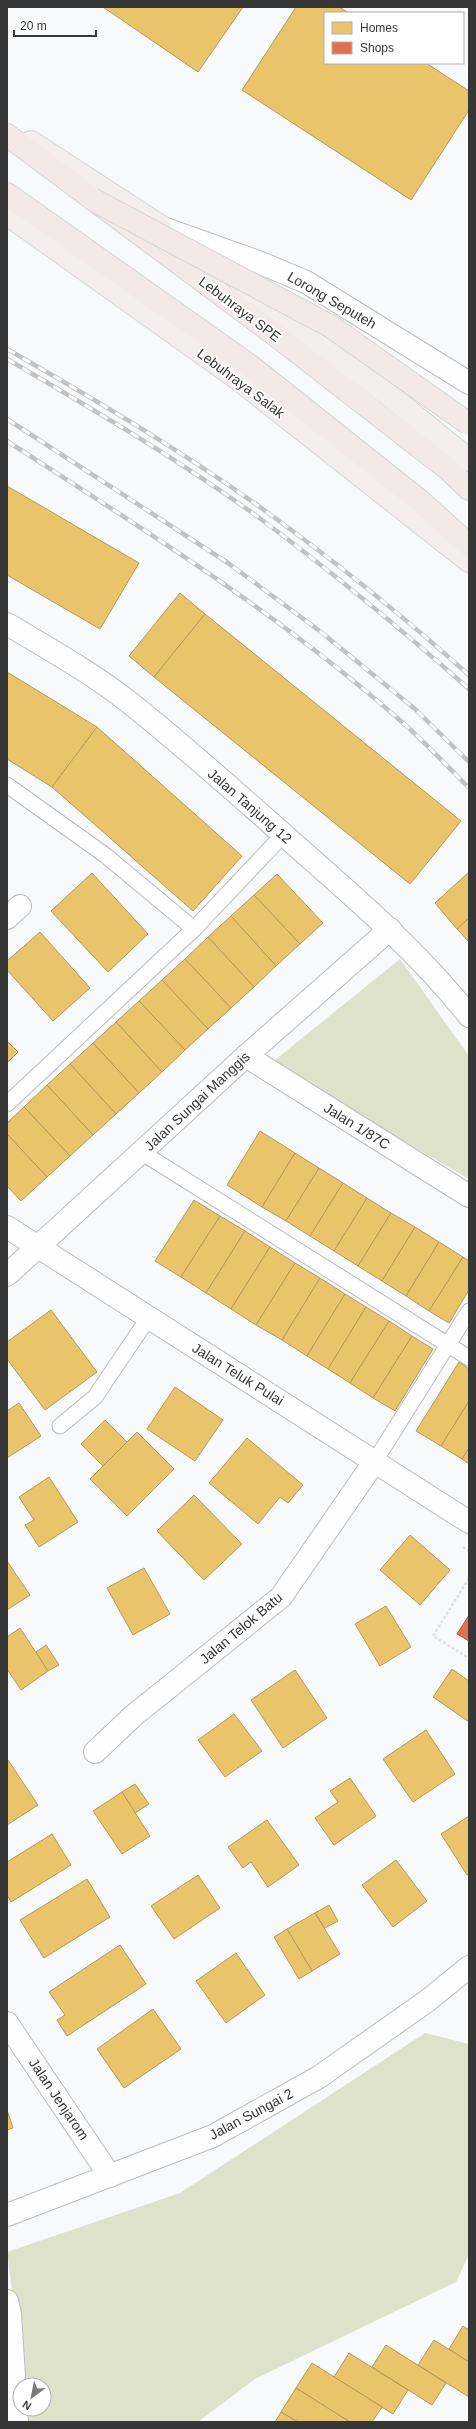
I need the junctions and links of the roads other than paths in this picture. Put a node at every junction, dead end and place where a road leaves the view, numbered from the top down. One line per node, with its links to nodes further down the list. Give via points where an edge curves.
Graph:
1 (7, 126): 6 (highway)
2 (7, 135): 4 (highway, Lebuhraya SPE)
3 (7, 194): 11 (highway, via 249,365 420,501)
4 (92, 199): 8 (highway, bridge, via 330,326); 10 (highway, Lebuhraya SPE, bridge, via 274,334 448,469)
5 (7, 214): 12 (highway, Lebuhraya Salak, via 237,378)
6 (163, 228): 7 (street, Lorong Seputeh, via 306,282); 9 (highway, via 388,395)
7 (469, 383)
8 (469, 424)
9 (469, 460)
10 (469, 489)
11 (469, 546)
12 (469, 561)
13 (7, 624): 15 (street, Jalan Tanjung 12, via 130,703)
14 (7, 785): 16 (lane, via 105,855)
15 (284, 834): 16 (lane); 17 (street, Jalan Tanjung 12)
16 (194, 929): 20 (lane)
17 (390, 929): 18 (street, Jalan Tanjung 12, via 443,984); 19 (street, Jalan Sungai Manggis)
18 (469, 1016)
19 (246, 1056): 21 (street, Jalan Sungai Manggis); 22 (street, Jalan 1/87C)
20 (7, 1104)
21 (141, 1152): 24 (street, Jalan Sungai Manggis); 28 (lane)
22 (469, 1196)
23 (7, 1227): 24 (street, Jalan Teluk Pulai)
24 (38, 1246): 25 (street, Jalan Sungai Manggis); 27 (street, Jalan Teluk Pulai)
25 (7, 1275)
26 (469, 1311): 28 (lane)
27 (149, 1317): 30 (lane, via 95,1397); 31 (street, Jalan Teluk Pulai)
28 (448, 1345): 29 (lane); 31 (lane)
29 (469, 1358)
30 (60, 1426)
31 (375, 1461): 32 (street, Jalan Teluk Pulai); 33 (street, Jalan Telok Batu, via 281,1596 133,1716)
32 (469, 1522)
33 (95, 1752)
34 (469, 1967): 36 (street, Jalan Sungai 2, via 428,2001 319,2077 213,2136)
35 (7, 2023): 36 (street, Jalan Jenjarom)
36 (110, 2176): 37 (street, Jalan Sungai 2)
37 (7, 2215)
38 (7, 2301): 39 (street, via 10,2314)
39 (13, 2377)

